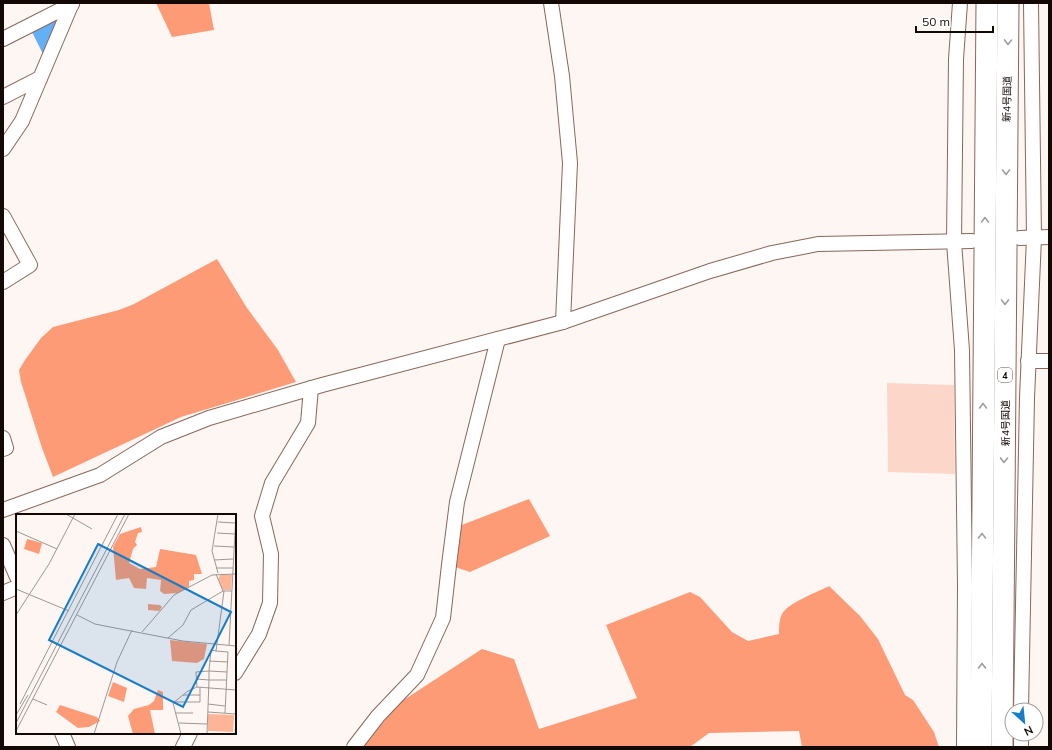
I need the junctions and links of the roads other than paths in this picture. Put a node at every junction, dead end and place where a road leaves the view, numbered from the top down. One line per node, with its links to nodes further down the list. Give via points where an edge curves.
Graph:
1 (72, 3): 7 (street); 8 (street)
2 (551, 3): 18 (street, via 562,76 570,163)
3 (960, 3): 15 (street, via 956,59)
4 (987, 3): 28 (highway, 新4号国道 / 4, one-way to 4)
5 (1008, 3): 33 (highway, 新4号国道 / 4, one-way to 33)
6 (1031, 3): 14 (street)
7 (3, 39)
8 (40, 78): 9 (street); 10 (street, via 22,121)
9 (3, 97)
10 (3, 149)
11 (4, 218): 17 (street, via 30,265)
12 (1049, 237): 14 (street)
13 (1020, 238): 14 (street)
14 (1034, 238): 20 (street)
15 (954, 242): 16 (street); 18 (street, via 818,244 772,253 710,271); 28 (street, via 962,350)
16 (972, 242)
17 (3, 282)
18 (563, 322): 19 (street)
19 (498, 339): 22 (street); 40 (street, via 457,502 443,618 417,675 378,716)
20 (1028, 361): 21 (street); 34 (street)
21 (1049, 361)
22 (311, 388): 25 (street, via 209,418 161,437 100,475); 31 (street, via 308,423 272,483 262,516 271,554 270,603 259,634)
23 (3, 438): 24 (street, via 6,448)
24 (3, 449)
25 (3, 510)
26 (3, 545): 27 (street)
27 (16, 575)
28 (973, 586): 32 (highway, 新4号国道 / 4)
29 (16, 587): 30 (street)
30 (3, 593)
31 (236, 671)
32 (973, 692): 41 (street); 42 (highway, 新4号国道 / 4)
33 (1007, 702)
34 (1021, 702)
35 (62, 734): 38 (street)
36 (190, 734): 39 (street)
37 (1004, 736): 43 (highway, 新4号国道 / 4)
38 (68, 747)
39 (183, 747)
40 (354, 747)
41 (964, 747)
42 (981, 747)
43 (1002, 747)

